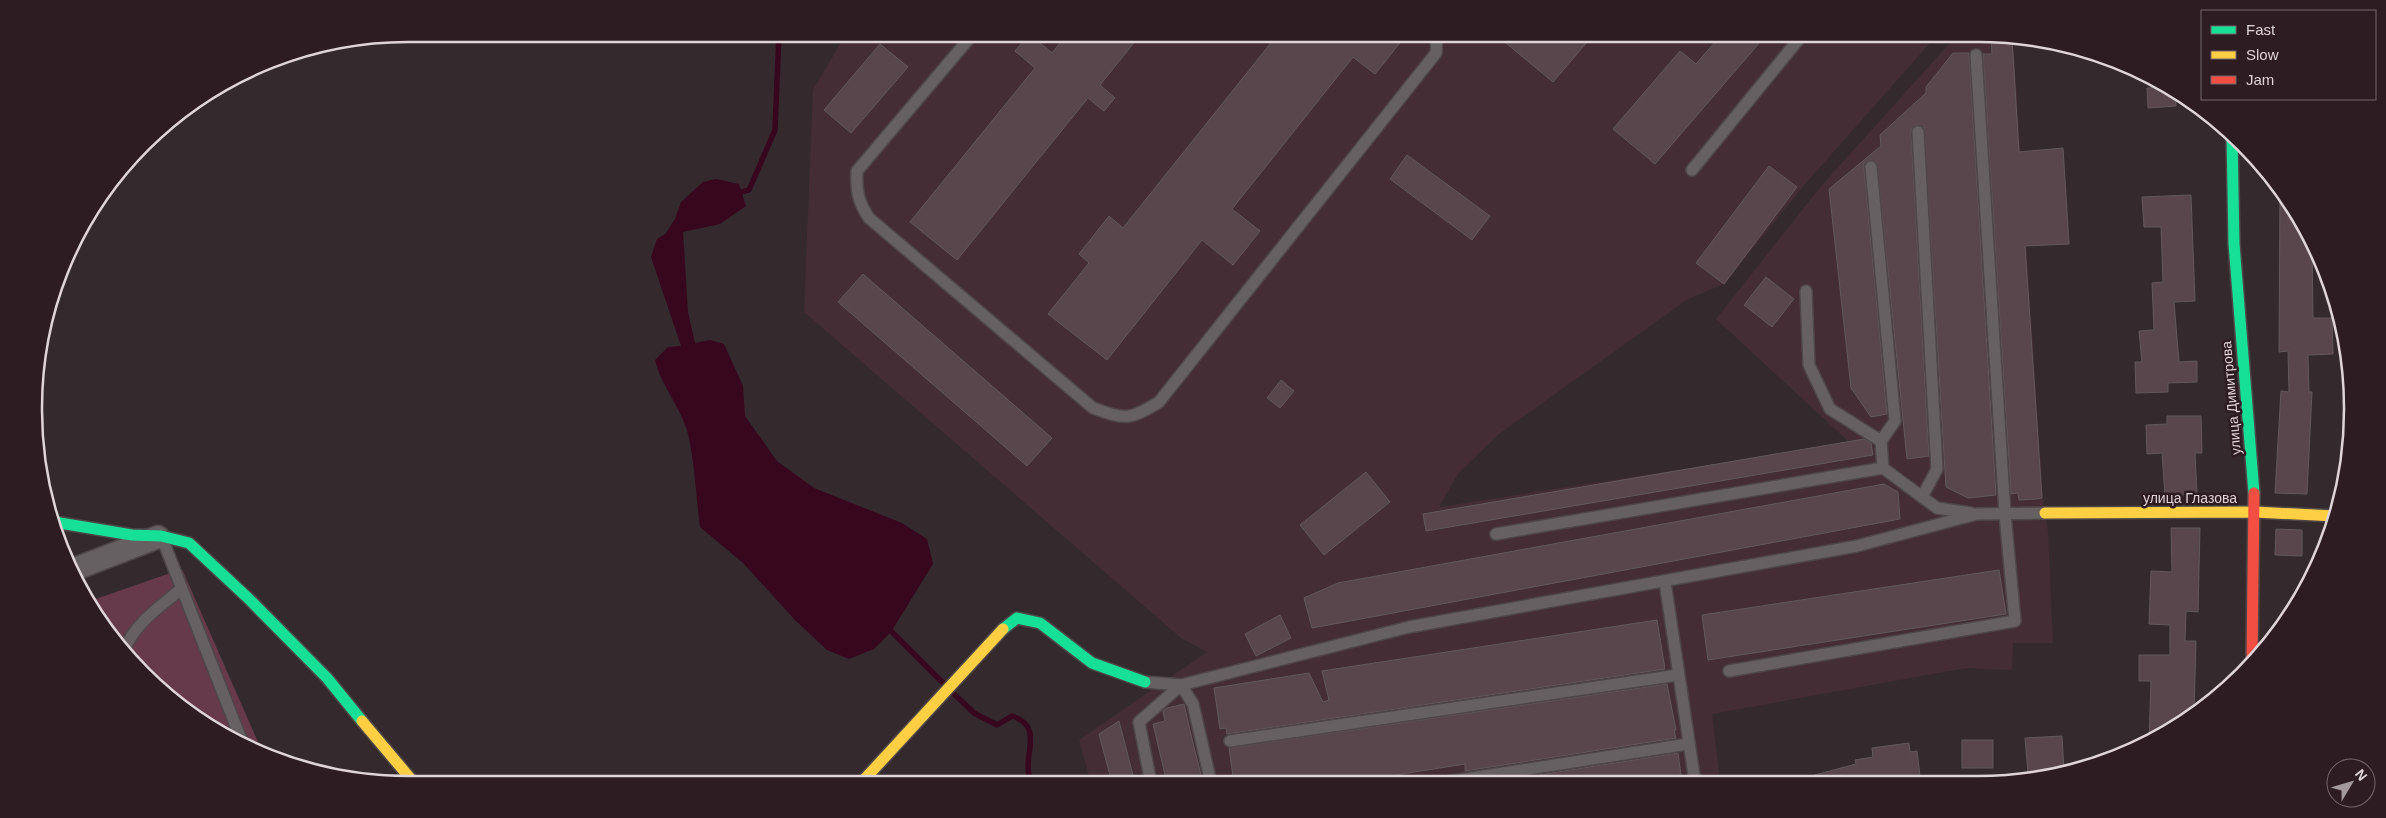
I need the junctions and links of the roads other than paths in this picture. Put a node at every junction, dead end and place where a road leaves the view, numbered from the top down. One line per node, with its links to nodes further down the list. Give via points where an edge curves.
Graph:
1 (966, 42): 2 (lane, via 857,171 856,190 862,207 869,218 1093,408 1120,418 1139,415 1160,402 1436,53)
2 (1437, 42)
3 (1796, 42): 8 (lane)
4 (1976, 55): 16 (lane)
5 (1918, 132): 12 (lane, via 1937,469)
6 (2232, 146): 13 (street, улица Димитрова, via 2234,244)
7 (1871, 167): 10 (lane, via 1894,421)
8 (1692, 170)
9 (1806, 291): 10 (lane, via 1809,365 1830,409)
10 (1881, 442): 11 (lane)
11 (1883, 468): 12 (lane); 19 (lane)
12 (1922, 496): 15 (lane, via 1937,508)
13 (2255, 512): 14 (street, улица Глазова); 17 (street, улица Глазова); 25 (street, улица Димитрова)
14 (2046, 513): 16 (lane)
15 (1977, 514): 16 (lane); 22 (lane, via 1857,546)
16 (2005, 514): 26 (lane, via 2015,621)
17 (2327, 516)
18 (61, 523): 20 (street, via 132,535)
19 (1496, 534)
20 (161, 536): 21 (street); 23 (lane); 33 (street, via 190,543 249,599 327,678)
21 (79, 568)
22 (1665, 582): 27 (lane); 29 (lane, via 1409,627)
23 (181, 589): 24 (lane, via 142,620); 30 (lane)
24 (127, 643)
25 (2252, 652)
26 (1729, 671)
27 (1678, 675): 31 (lane); 32 (lane)
28 (1145, 682): 29 (lane); 34 (street, via 1092,663 1040,623 1017,618 995,636 928,713)
29 (1182, 685): 35 (lane, via 1139,722); 36 (lane, via 1193,704)
30 (239, 733)
31 (1230, 741)
32 (1688, 744): 37 (lane); 38 (lane)
33 (408, 776)
34 (867, 776)
35 (1150, 776)
36 (1209, 776)
37 (1484, 776)
38 (1694, 776)

